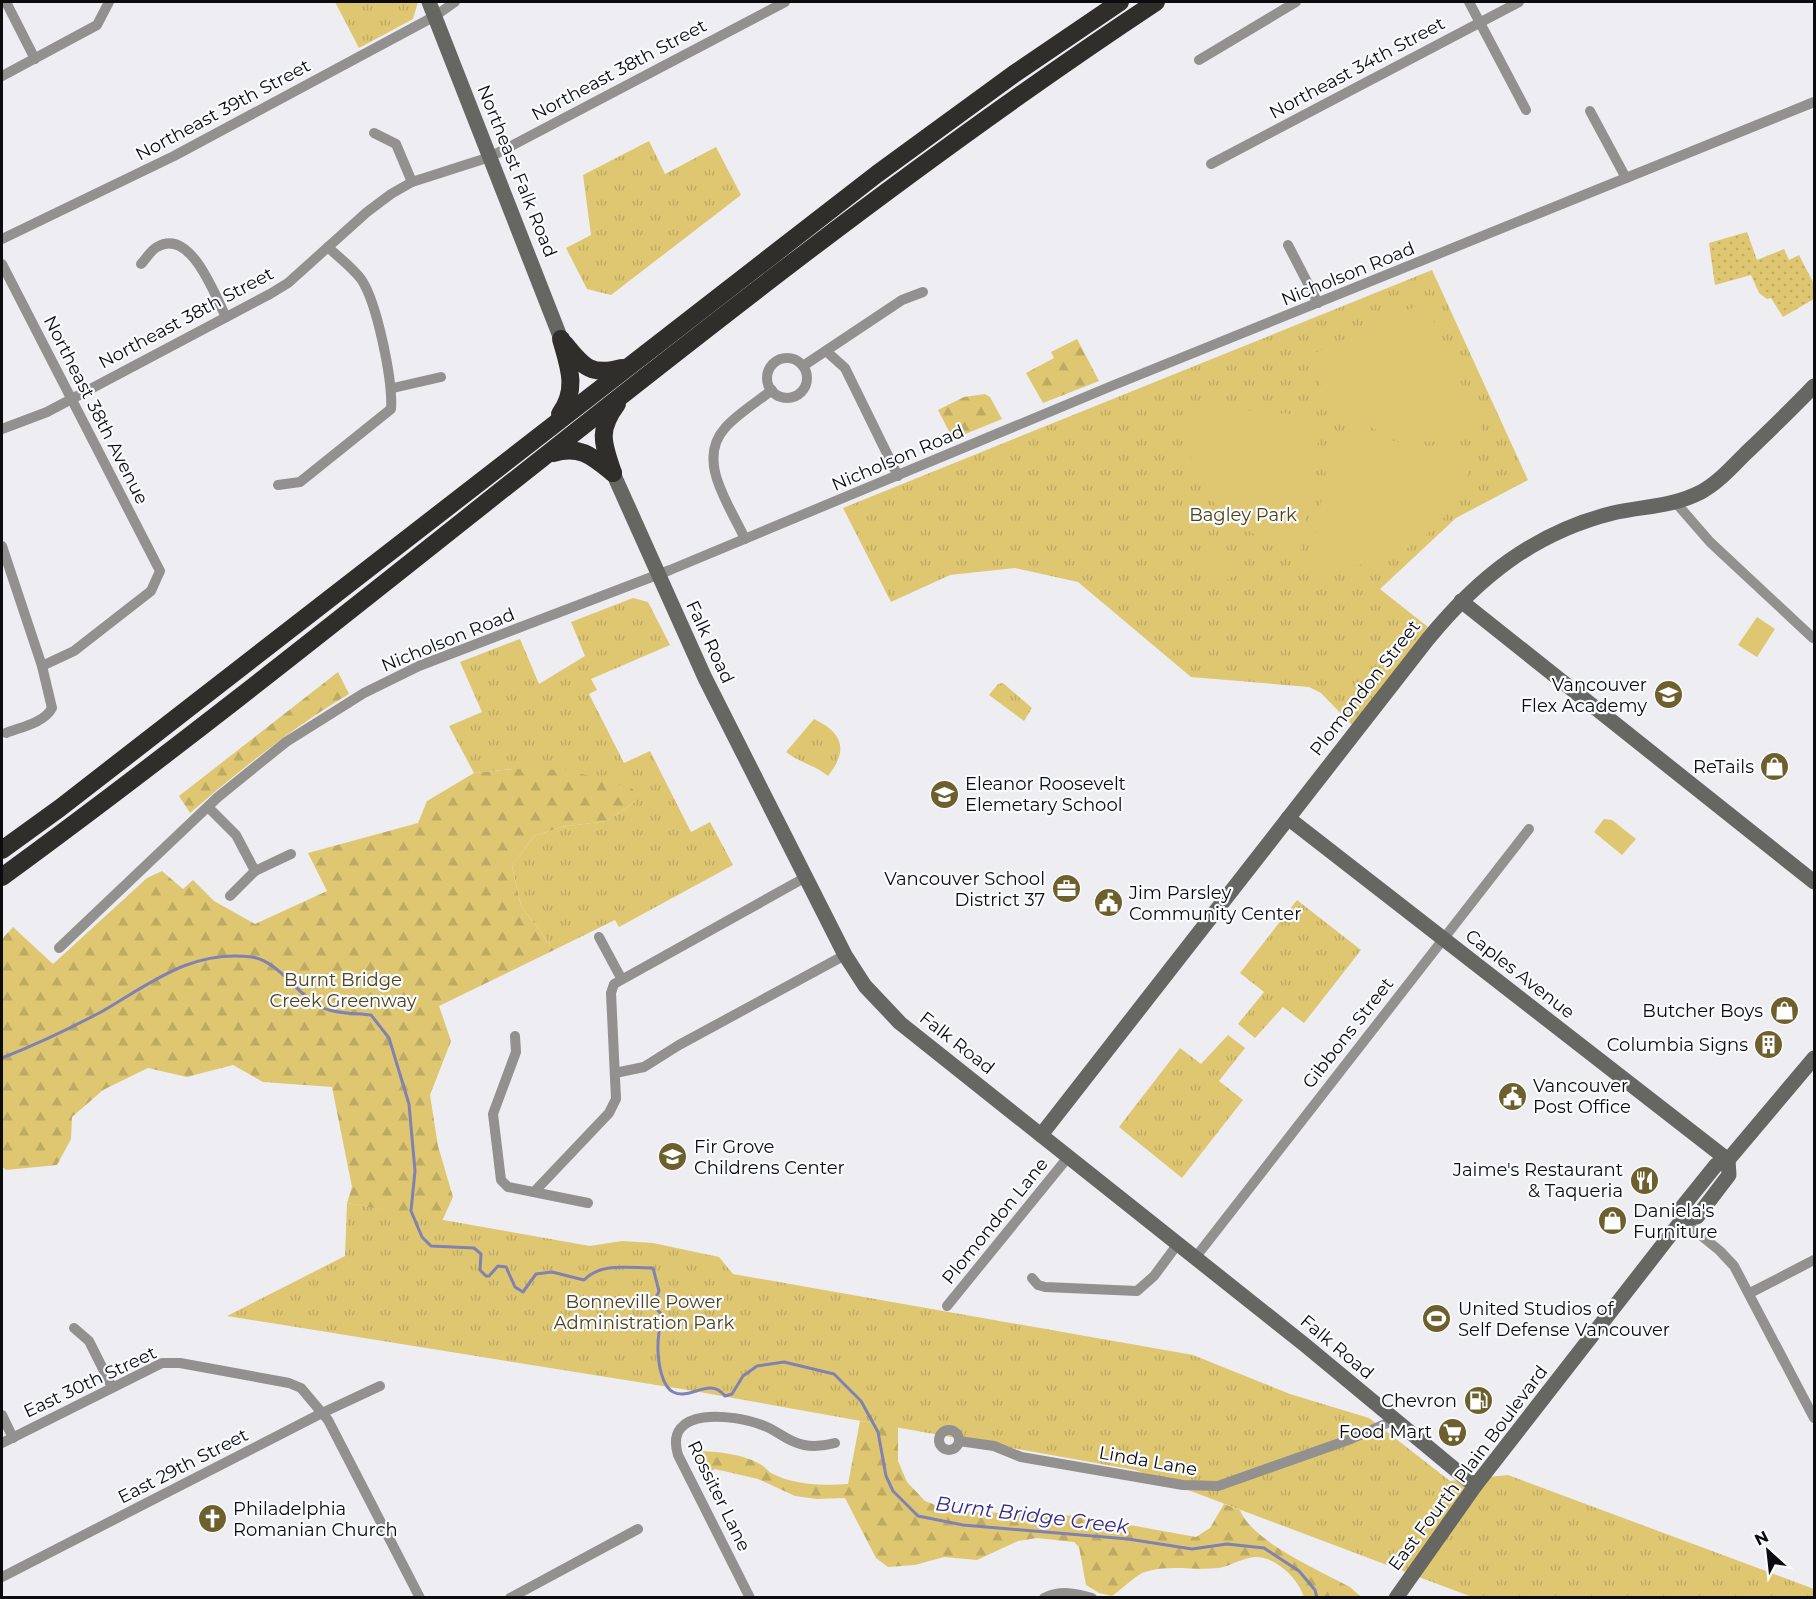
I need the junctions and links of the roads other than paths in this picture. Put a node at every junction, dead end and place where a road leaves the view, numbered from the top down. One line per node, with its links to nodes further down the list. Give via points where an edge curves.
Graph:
1 (6, 2): 13 (street)
2 (110, 2): 13 (street, via 98,24)
3 (429, 2): 11 (street, Northeast Falk Road)
4 (455, 2): 11 (street, Northeast 39th Street)
5 (785, 2): 20 (street, Northeast 38th Street)
6 (1120, 2): 35 (highway, via 930,134)
7 (1156, 2): 40 (highway, via 956,140)
8 (1296, 2): 14 (street)
9 (1469, 2): 12 (street)
10 (1519, 2): 12 (street, Northeast 34th Street)
11 (435, 16): 20 (street, Northeast Falk Road); 24 (street, Northeast 39th Street, via 174,156)
12 (1481, 22): 17 (street); 21 (street, Northeast 34th Street)
13 (35, 59): 15 (street)
14 (1200, 60)
15 (2, 76)
16 (1815, 102): 22 (street, Nicholson Road)
17 (1526, 110)
18 (1590, 111): 22 (street)
19 (374, 133): 23 (street, via 396,144)
20 (490, 157): 23 (street, Northeast 38th Street); 32 (street, Northeast Falk Road)
21 (1210, 164)
22 (1626, 178): 30 (street, Nicholson Road)
23 (412, 182): 26 (street, Northeast 38th Street, via 367,212)
24 (2, 239)
25 (1288, 245): 30 (street)
26 (327, 247): 31 (street, Northeast 38th Street, via 288,283); 38 (street, via 361,279 370,297)
27 (2, 264): 41 (street, Northeast 38th Avenue)
28 (141, 264): 31 (street, via 156,247 166,243 183,247 195,258)
29 (923, 292): 33 (street, via 903,300)
30 (1318, 303): 46 (street, Nicholson Road)
31 (226, 317): 41 (street, Northeast 38th Street)
32 (561, 339): 35 (highway, via 587,368 598,372); 42 (highway, via 572,387 569,402)
33 (826, 351): 34 (street); 46 (street, via 845,368)
34 (803, 366): 39 (street, via 792,359 777,361 768,375); 39 (street, via 807,383 798,395 783,397)
35 (624, 368): 42 (highway)
36 (441, 377): 38 (street)
37 (1815, 386): 48 (street, Plomondon Street, via 1729,470 1704,490)
38 (393, 388): 47 (street, via 391,409 300,482)
39 (772, 390): 49 (street, via 724,429 713,450 713,469)
40 (624, 394): 44 (highway); 45 (highway, via 603,430 603,444)
41 (72, 397): 43 (street, Northeast 38th Street, via 47,412); 54 (street, Northeast 38th Avenue, via 160,571 151,591 74,651)
42 (556, 420): 59 (highway)
43 (2, 429)
44 (548, 454): 45 (highway, via 572,449 585,452); 62 (highway)
45 (613, 472): 51 (street, Falk Road)
46 (898, 476): 49 (street, Nicholson Road)
47 (278, 485)
48 (1677, 504): 52 (street, Plomondon Street, via 1611,514 1550,537 1489,573); 53 (street, via 1710,542)
49 (746, 539): 51 (street, Nicholson Road)
50 (2, 551): 54 (street)
51 (657, 575): 56 (street, Nicholson Road, via 419,666 364,693 286,742); 63 (street, Falk Road)
52 (1461, 601): 57 (street, Plomondon Street); 64 (street)
53 (1813, 638)
54 (42, 666): 55 (street, via 52,708 48,716)
55 (6, 733)
56 (208, 807): 61 (street, via 236,835); 68 (street, Nicholson Road)
57 (1288, 819): 67 (street, Caples Avenue); 74 (street, Plomondon Street)
58 (1529, 830): 67 (street, Gibbons Street)
59 (2, 850)
60 (291, 854): 61 (street)
61 (255, 871): 65 (street)
62 (2, 875)
63 (806, 877): 69 (street, Falk Road); 70 (street)
64 (1815, 882)
65 (230, 896)
66 (599, 937): 70 (street)
67 (1442, 938): 76 (street, Caples Avenue); 81 (street, Gibbons Street)
68 (59, 948)
69 (845, 956): 73 (street, via 644,1067); 74 (street, Falk Road, via 890,1014)
70 (621, 978): 73 (street, via 611,993)
71 (515, 1036): 77 (street, via 516,1052 494,1114 499,1176 508,1187)
72 (1815, 1058): 76 (street, East Fourth Plain Boulevard)
73 (615, 1073): 77 (street, via 616,1099 609,1113)
74 (1041, 1135): 75 (street, Falk Road)
75 (1069, 1156): 80 (street, Falk Road); 85 (street, Plomondon Lane)
76 (1728, 1160): 79 (street, East Fourth Plain Boulevard, via 1716,1165 1683,1206)
77 (534, 1192): 78 (street)
78 (588, 1203)
79 (1683, 1220): 84 (street, via 1734,1266); 97 (street, East Fourth Plain Boulevard)
80 (1176, 1245): 81 (street, Falk Road); 83 (street, via 1154,1276 1137,1291 1045,1287)
81 (1195, 1258): 92 (street, Falk Road)
82 (1815, 1260): 84 (street)
83 (1032, 1278)
84 (1750, 1293): 91 (street)
85 (947, 1306)
86 (74, 1328): 88 (street, via 89,1341)
87 (380, 1386): 89 (street, East 29th Street)
88 (112, 1387): 89 (street, East 30th Street, via 162,1363 180,1363 289,1383 301,1388); 93 (street, East 30th Street)
89 (320, 1413): 99 (street, East 29th Street); 101 (street, via 328,1420)
90 (2, 1415): 93 (street)
91 (1815, 1418)
92 (1394, 1420): 94 (street, Linda Lane, via 1234,1482 1199,1487 1021,1456 994,1446); 97 (street, Falk Road)
93 (13, 1438): 95 (street, East 30th Street)
94 (959, 1441)
95 (2, 1443)
96 (836, 1443): 103 (street, Rossiter Lane, via 819,1447 801,1445 764,1425 740,1419 709,1417 684,1423 677,1430 674,1441 678,1455)
97 (1475, 1486): 106 (street, East Fourth Plain Boulevard)
98 (638, 1529): 102 (street)
99 (2, 1577)
100 (1074, 1595): 104 (street, via 1055,1593); 105 (street)
101 (420, 1598)
102 (510, 1598)
103 (750, 1598)
104 (1044, 1598)
105 (1092, 1598)
106 (1396, 1598)

